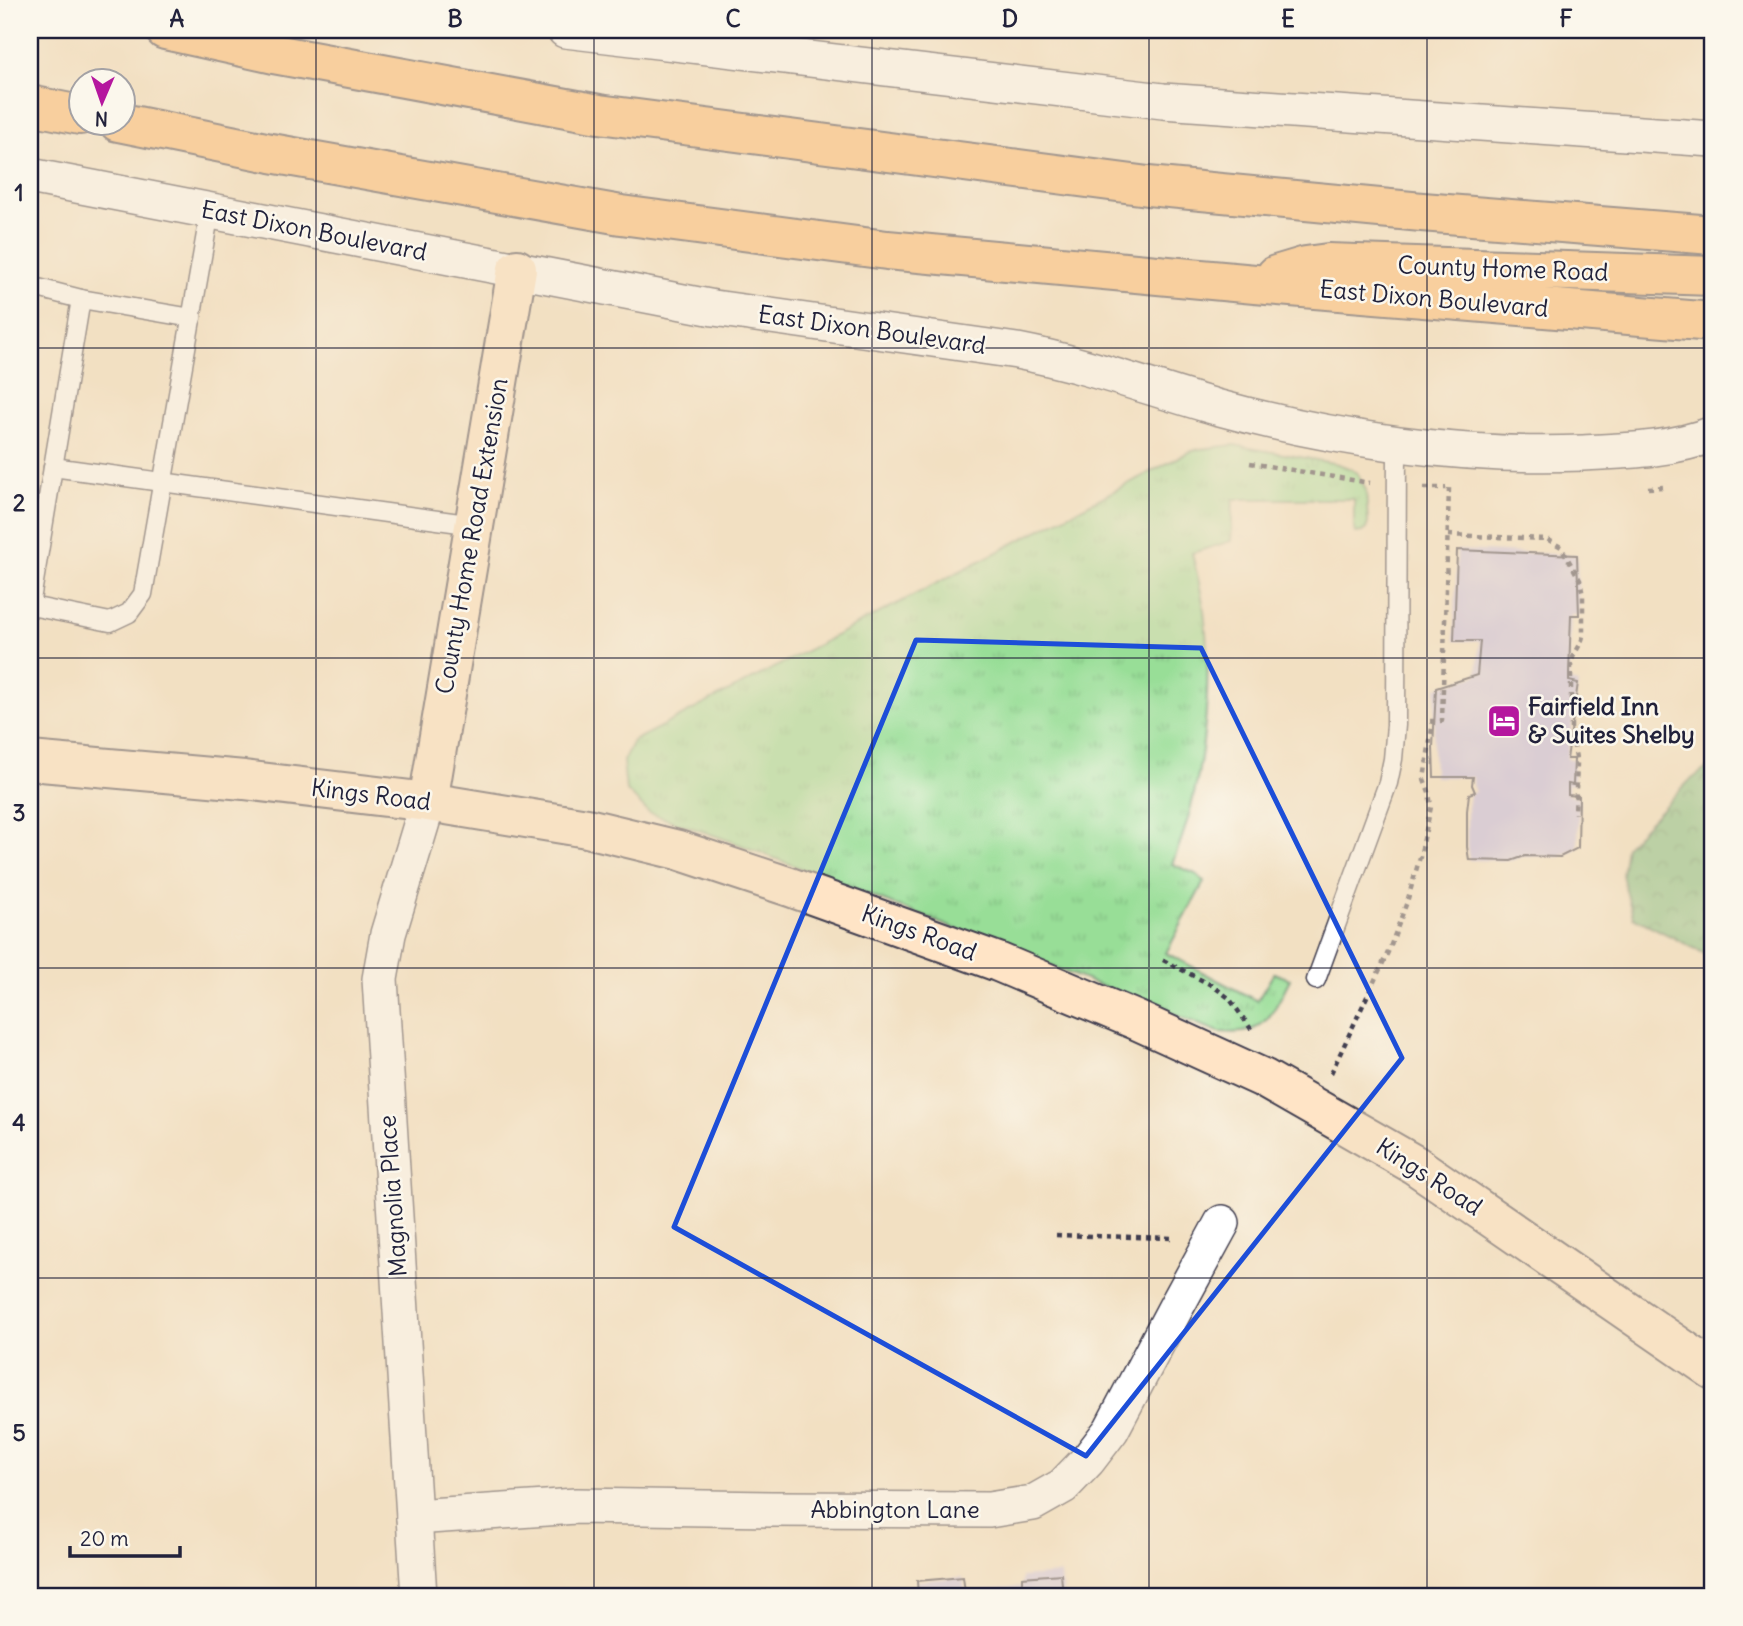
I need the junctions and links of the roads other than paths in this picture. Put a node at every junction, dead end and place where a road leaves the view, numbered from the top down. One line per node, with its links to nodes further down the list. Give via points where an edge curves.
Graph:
1 (165, 30): 9 (highway, via 599,114 1148,186)
2 (565, 30): 6 (street, via 1163,101)
3 (30, 105): 4 (highway)
4 (66, 112)
5 (136, 126): 12 (highway, East Dixon Boulevard, via 621,215 887,250)
6 (1713, 139)
7 (30, 176): 8 (street, East Dixon Boulevard)
8 (210, 211): 10 (street, East Dixon Boulevard); 15 (lane)
9 (1713, 235)
10 (517, 269): 18 (street, East Dixon Boulevard, via 714,308 1049,357 1216,407); 21 (street, County Home Road Extension)
11 (1713, 275): 12 (highway, County Home Road, via 1328,263 1306,265)
12 (1255, 284): 16 (highway, East Dixon Boulevard)
13 (30, 285): 14 (lane)
14 (81, 299): 15 (lane); 19 (lane)
15 (192, 318): 20 (lane)
16 (1713, 322)
17 (1713, 435): 18 (street, East Dixon Boulevard, via 1647,450 1538,455)
18 (1397, 443): 25 (lane, via 1393,759)
19 (53, 467): 20 (lane); 22 (lane)
20 (163, 482): 21 (lane); 22 (lane, via 143,594 129,613 110,622)
21 (474, 525): 24 (street, County Home Road Extension)
22 (30, 606)
23 (30, 761): 24 (street, Kings Road)
24 (428, 802): 27 (street, Kings Road, via 587,828 678,850 998,962 1136,1020 1263,1078 1415,1165); 28 (street, Magnolia Place, via 388,934 380,979)
25 (1316, 979)
26 (1218, 1231): 28 (street, Abbington Lane, via 1111,1430 1063,1486 1033,1503 989,1510 576,1506)
27 (1713, 1370)
28 (414, 1517): 29 (street, Magnolia Place)
29 (419, 1596)

